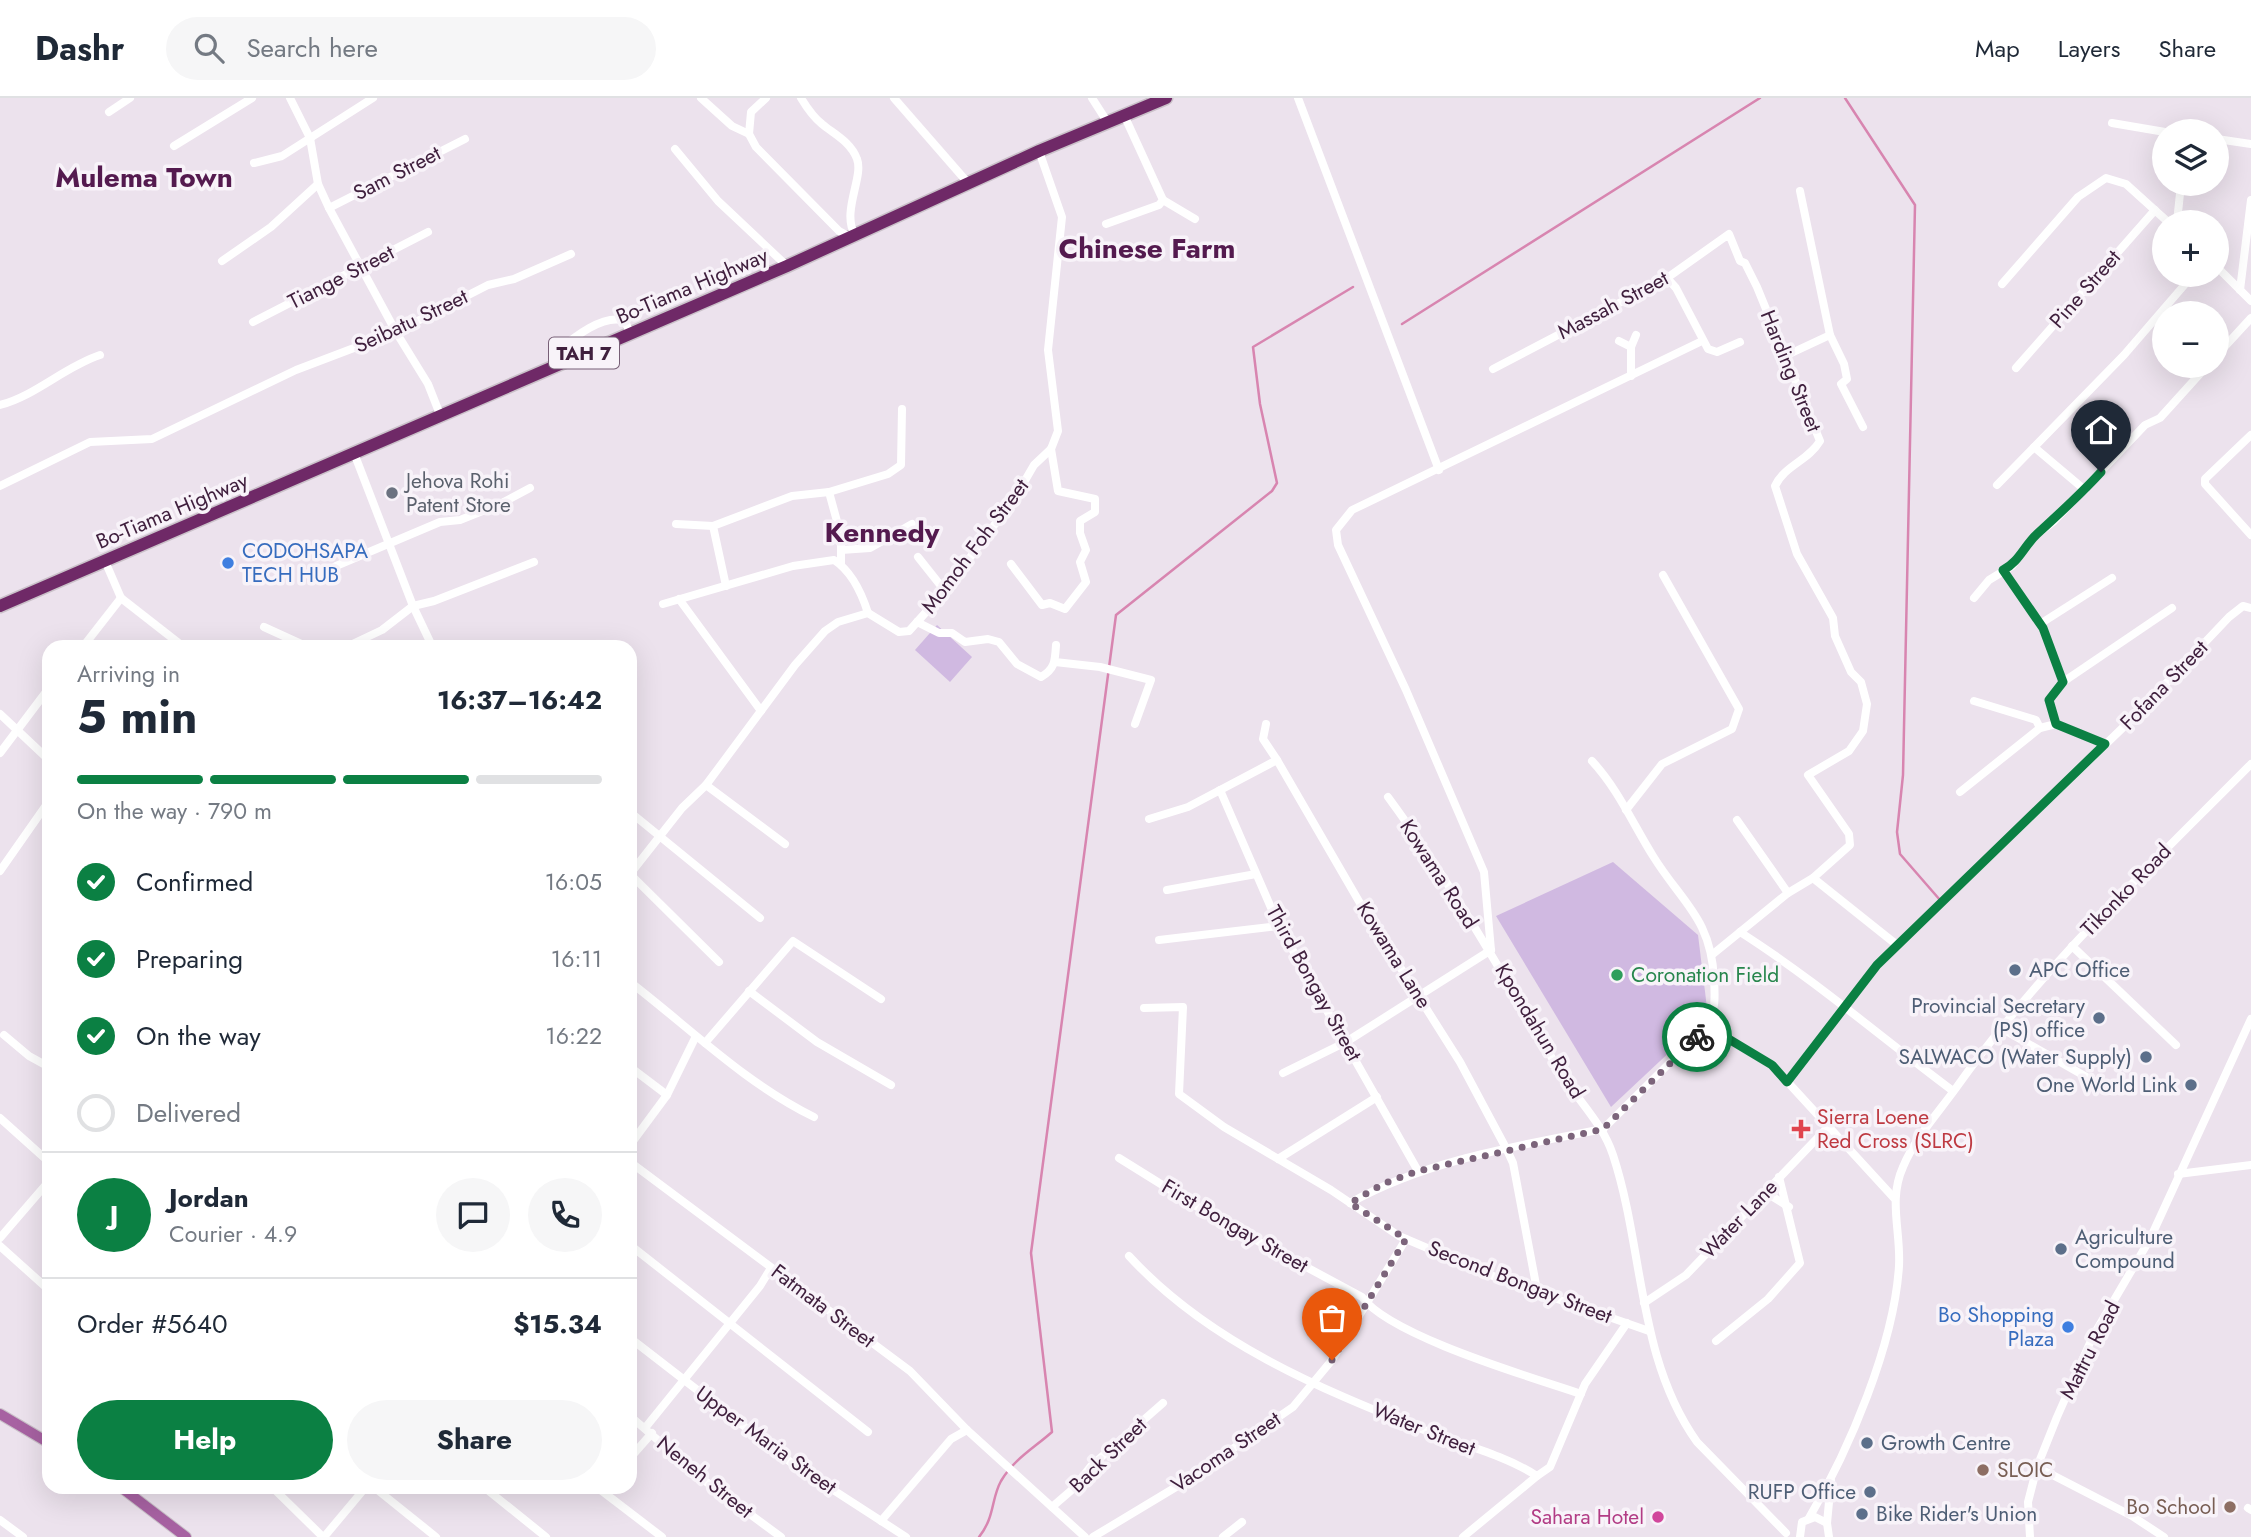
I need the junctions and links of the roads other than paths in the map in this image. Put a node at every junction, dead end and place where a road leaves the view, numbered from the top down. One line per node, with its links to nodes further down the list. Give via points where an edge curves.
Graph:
1 (130, 98): 12 (street)
2 (253, 98): 22 (street)
3 (290, 98): 18 (street)
4 (373, 98): 18 (street)
5 (701, 98): 17 (street, via 732,126)
6 (766, 98): 17 (street, via 751,112)
7 (802, 98): 38 (street, via 811,114 857,156)
8 (894, 98): 26 (street)
9 (1092, 98): 14 (street)
10 (1166, 98): 13 (highway, Bo-Tiama Highway / TAH 7)
11 (1298, 98): 75 (street)
12 (109, 112)
13 (1124, 115): 14 (highway, Bo-Tiama Highway / TAH 7); 29 (street)
14 (1108, 122): 24 (highway, Bo-Tiama Highway / TAH 7)
15 (2112, 123): 16 (street)
16 (2152, 130)
17 (749, 134): 38 (street, via 756,147 839,231)
18 (310, 138): 25 (street, via 282,156); 27 (street)
19 (465, 139): 31 (street, Sam Street)
20 (2229, 141): 21 (street)
21 (2251, 144)
22 (174, 146)
23 (675, 149): 41 (street, via 718,201)
24 (1039, 151): 26 (highway, Bo-Tiama Highway / TAH 7); 73 (street, via 1062,217 1048,350 1058,431)
25 (254, 163)
26 (968, 183): 38 (highway, Bo-Tiama Highway / TAH 7)
27 (317, 184): 31 (street); 40 (street, via 271,227)
28 (1800, 191): 54 (street)
29 (1163, 200): 34 (street); 35 (street)
30 (2251, 200): 47 (street)
31 (329, 208): 42 (street)
32 (2155, 210): 45 (street, via 2126,184 2106,178 2078,197)
33 (2152, 213): 63 (street, Pine Street)
34 (1195, 219)
35 (1106, 224)
36 (428, 232): 42 (street, Tiange Street)
37 (1729, 234): 43 (street, Massah Street); 61 (street, Harding Street)
38 (853, 236): 41 (highway, Bo-Tiama Highway / TAH 7)
39 (570, 254): 51 (street, Seibatu Street, via 514,279 488,285)
40 (222, 261)
41 (787, 266): 52 (highway, Bo-Tiama Highway / TAH 7)
42 (361, 267): 50 (street, Tiange Street); 51 (street)
43 (1667, 278): 56 (street, via 1701,331); 64 (street, Massah Street)
44 (2229, 279): 47 (street)
45 (2001, 284)
46 (2183, 287): 72 (street)
47 (2240, 290): 48 (street)
48 (2251, 301)
49 (2251, 318): 58 (street)
50 (253, 322)
51 (396, 332): 69 (street, via 428,384); 77 (street, Seibatu Street, via 296,370 152,439 90,442)
52 (629, 333): 62 (highway, Bo-Tiama Highway / TAH 7); 62 (street, via 625,321 619,319 598,324 556,352)
53 (1636, 335): 59 (street)
54 (1830, 335): 61 (street); 70 (street, via 1844,363 1847,379 1841,384)
55 (1619, 341): 59 (street)
56 (1702, 341): 57 (street, via 1717,352); 65 (street)
57 (1740, 342)
58 (2229, 342)
59 (1631, 347): 65 (street)
60 (100, 355): 67 (street)
61 (1785, 356): 147 (street, Harding Street, via 1820,441 1813,452 1782,473 1774,486 1797,554 1833,618 1835,636 1861,682 1867,704 1863,731 1849,751 1808,775 1849,834 1850,845)
62 (558, 365): 69 (highway, Bo-Tiama Highway / TAH 7)
63 (2016, 368)
64 (1493, 369)
65 (1631, 376): 75 (street)
66 (2196, 378): 79 (street)
67 (0, 405)
68 (902, 410): 80 (street, via 901,465 888,474)
69 (441, 416): 74 (highway, Bo-Tiama Highway / TAH 7)
70 (1863, 427)
71 (2251, 435): 84 (street, via 2206,475 2205,484)
72 (2034, 447): 76 (street); 79 (street)
73 (1051, 449): 91 (street, via 1058,491 1095,499 1097,505 1095,512 1080,521 1086,550 1080,562 1086,582 1065,609 1042,605); 97 (street, Momoh Foh Street, via 1034,465 1021,490)
74 (354, 453): 85 (street); 88 (highway, Bo-Tiama Highway / TAH 7)
75 (1439, 470): 157 (street, via 1352,510 1336,530 1338,545 1484,873)
76 (1997, 485)
77 (0, 486)
78 (530, 488): 85 (street, via 460,520 440,522)
79 (2085, 490): 93 (street)
80 (830, 492): 83 (street, via 792,496); 86 (street)
81 (676, 524): 83 (street)
82 (912, 524): 86 (street, via 870,548)
83 (713, 526): 96 (street)
84 (2250, 532)
85 (390, 544): 92 (street); 103 (street)
86 (841, 550): 90 (street)
87 (918, 557): 97 (street)
88 (105, 561): 98 (street); 102 (highway, Bo-Tiama Highway / TAH 7)
89 (534, 562): 103 (street)
90 (841, 564): 96 (street, via 834,560 793,566); 106 (street, via 862,594)
91 (1011, 564)
92 (336, 566)
93 (2003, 570): 99 (street); 108 (street)
94 (1663, 575): 137 (street, via 1739,709 1732,729 1662,764)
95 (2112, 578): 108 (street)
96 (726, 586): 100 (street)
97 (945, 591): 107 (street, Momoh Foh Street)
98 (121, 598): 110 (street); 111 (street)
99 (1974, 598)
100 (679, 599): 101 (street); 120 (street)
101 (663, 604)
102 (0, 606)
103 (413, 606): 113 (street); 114 (street)
104 (2172, 608): 117 (street)
105 (2251, 608): 127 (street, Fofana Street, via 2242,606 2229,617)
106 (868, 613): 107 (street, Momoh Foh Street, via 905,633); 120 (street, via 825,631)
107 (917, 622): 116 (street, via 965,642 999,642 1017,664 1041,677)
108 (2040, 624): 117 (street)
109 (264, 627): 112 (street)
110 (88, 640)
111 (169, 640)
112 (292, 640)
113 (361, 640)
114 (429, 640)
115 (1056, 645): 116 (street)
116 (1055, 662): 122 (street, via 1101,667 1151,680)
117 (2063, 682): 124 (street, via 2049,700)
118 (42, 697): 125 (street)
119 (1974, 701): 126 (street, via 2036,720)
120 (761, 711): 133 (street)
121 (0, 714): 125 (street)
122 (1135, 724)
123 (1266, 724): 130 (street, Kowama Lane, via 1263,739)
124 (2056, 724): 126 (street); 127 (street)
125 (17, 727): 128 (street); 129 (street)
126 (2040, 728): 135 (street)
127 (2105, 744): 155 (street, Fofana Street)
128 (0, 753)
129 (42, 753)
130 (1277, 760): 134 (street); 162 (street, Kowama Lane)
131 (1592, 761): 137 (street)
132 (2251, 764): 156 (street, Tikonko Road)
133 (706, 785): 142 (street, via 681,808); 143 (street)
134 (1220, 790): 140 (street, via 1188,807); 146 (street, Third Bongay Street)
135 (1960, 792)
136 (1388, 797): 157 (street, Kowama Road)
137 (1626, 810): 158 (street, via 1706,930)
138 (42, 811): 145 (street)
139 (637, 817): 142 (street)
140 (1149, 819)
141 (1737, 820): 150 (street)
142 (661, 836): 144 (street); 151 (street)
143 (785, 844)
144 (637, 865)
145 (0, 871)
146 (1256, 874): 149 (street); 152 (street, Third Bongay Street)
147 (1813, 878): 150 (street, Harding Street); 155 (street)
148 (637, 881): 159 (street)
149 (1167, 890)
150 (1788, 893): 153 (street, Harding Street)
151 (760, 918)
152 (1279, 926): 154 (street); 171 (street, Third Bongay Street)
153 (1740, 932): 158 (street, Harding Street); 165 (street, via 1806,976)
154 (1159, 940)
155 (1897, 946): 165 (street, Fofana Street)
156 (2072, 946): 168 (street, Tikonko Road); 173 (street)
157 (1491, 950): 162 (street); 186 (street, Kpondahun Road, via 1561,1074)
158 (1713, 954): 167 (street, via 1715,1005)
159 (719, 962)
160 (637, 988): 170 (street)
161 (749, 991): 163 (street, via 793,941); 172 (street); 178 (street, via 817,1042)
162 (1419, 994): 171 (street); 188 (street, Kowama Lane)
163 (881, 999)
164 (1144, 1008): 191 (street, Second Bongay Street, via 1179,1005 1185,1011 1179,1094)
165 (1843, 1008): 177 (street, Fofana Street); 179 (street)
166 (2251, 1019): 195 (street, Mattru Road)
167 (1707, 1026): 177 (street, via 1772,1065); 186 (street)
168 (1999, 1027): 179 (street, Tikonko Road); 180 (street)
169 (4, 1035): 174 (street)
170 (695, 1038): 172 (street); 181 (street)
171 (1346, 1042): 176 (street); 182 (street, Third Bongay Street)
172 (705, 1043): 183 (street, via 774,1097)
173 (2176, 1045)
174 (42, 1063)
175 (637, 1072): 181 (street)
176 (1283, 1073)
177 (1787, 1082): 185 (street)
178 (891, 1085)
179 (1954, 1091): 199 (street, Tikonko Road, via 1903,1167)
180 (2110, 1091)
181 (667, 1096): 187 (street)
182 (1377, 1097): 191 (street); 194 (street, Third Bongay Street)
183 (814, 1117)
184 (0, 1118): 189 (street)
185 (1828, 1127): 196 (street, Water Lane); 199 (street)
186 (1603, 1129): 188 (street); 211 (street, Kpondahun Road, via 1633,1234)
187 (637, 1136)
188 (1507, 1150): 194 (street); 209 (street, Kowama Lane)
189 (42, 1156)
190 (1119, 1158): 210 (street, First Bongay Street)
191 (1278, 1159): 200 (street, Second Bongay Street)
192 (2251, 1166): 195 (street)
193 (637, 1167): 207 (street, Fatmata Street)
194 (1418, 1171): 200 (street)
195 (2178, 1174): 229 (street, Mattru Road, via 2150,1239 2093,1336)
196 (1779, 1177): 198 (street, Water Lane); 201 (street)
197 (42, 1189): 202 (street)
198 (1765, 1192): 201 (street); 211 (street, Water Lane, via 1686,1275)
199 (1894, 1198): 231 (street, Tikonko Road, via 1899,1266 1891,1319)
200 (1350, 1203): 203 (street, Second Bongay Street)
201 (1789, 1208): 216 (street, via 1800,1263 1768,1300)
202 (0, 1238)
203 (1406, 1239): 209 (street, Second Bongay Street); 210 (street, Vacoma Street)
204 (0, 1246): 208 (street)
205 (637, 1251): 214 (street)
206 (1129, 1256): 219 (street, Water Street, via 1156,1285 1199,1316)
207 (771, 1268): 214 (street); 225 (street, Fatmata Street, via 910,1371)
208 (42, 1284)
209 (1537, 1290): 213 (street, Second Bongay Street)
210 (1367, 1304): 219 (street, Vacoma Street); 220 (street, First Bongay Street, via 1373,1312 1471,1357)
211 (1644, 1308): 212 (street); 215 (street, Kpondahun Road)
212 (1640, 1320)
213 (1627, 1323): 215 (street, Second Bongay Street); 220 (street)
214 (730, 1324): 218 (street); 226 (street)
215 (1649, 1331): 245 (street, via 1686,1426)
216 (1716, 1341)
217 (637, 1343): 218 (street, Upper Maria Street)
218 (684, 1380): 224 (street); 241 (street, Upper Maria Street, via 793,1464)
219 (1312, 1385): 230 (street, Water Street); 255 (street, Vacoma Street, via 1293,1407)
220 (1581, 1394): 230 (street, via 1550,1466)
221 (1163, 1404): 238 (street, Back Street, via 1091,1466)
222 (0, 1414): 227 (main road)
223 (637, 1421): 224 (street, Neneh Street)
224 (649, 1430): 228 (street); 252 (street, Neneh Street, via 705,1481)
225 (967, 1430): 238 (street, Fatmata Street); 241 (street, via 951,1439)
226 (868, 1432)
227 (42, 1439)
228 (637, 1448)
229 (2037, 1467): 259 (street, Mattru Road, via 2028,1502); 260 (street)
230 (1537, 1476): 257 (street)
231 (1832, 1478): 239 (street); 244 (street)
232 (130, 1494): 247 (main road)
233 (279, 1494): 248 (street)
234 (360, 1494): 248 (street)
235 (382, 1494): 249 (street)
236 (493, 1494): 250 (street)
237 (608, 1494): 251 (street)
238 (1052, 1507): 254 (street, Fatmata Street)
239 (1809, 1518): 243 (street); 244 (street, via 1818,1517)
240 (0, 1520): 246 (street)
241 (881, 1521): 253 (street, Upper Maria Street)
242 (1242, 1522): 256 (street)
243 (1801, 1524): 245 (street); 258 (street)
244 (1831, 1532)
245 (1783, 1535)
246 (23, 1537)
247 (186, 1537)
248 (324, 1537)
249 (436, 1537)
250 (547, 1537)
251 (662, 1537)
252 (781, 1537)
253 (906, 1537)
254 (1085, 1537)
255 (1093, 1537)
256 (1223, 1537)
257 (1462, 1537)
258 (1800, 1537)
259 (2030, 1537)
260 (2164, 1537)

